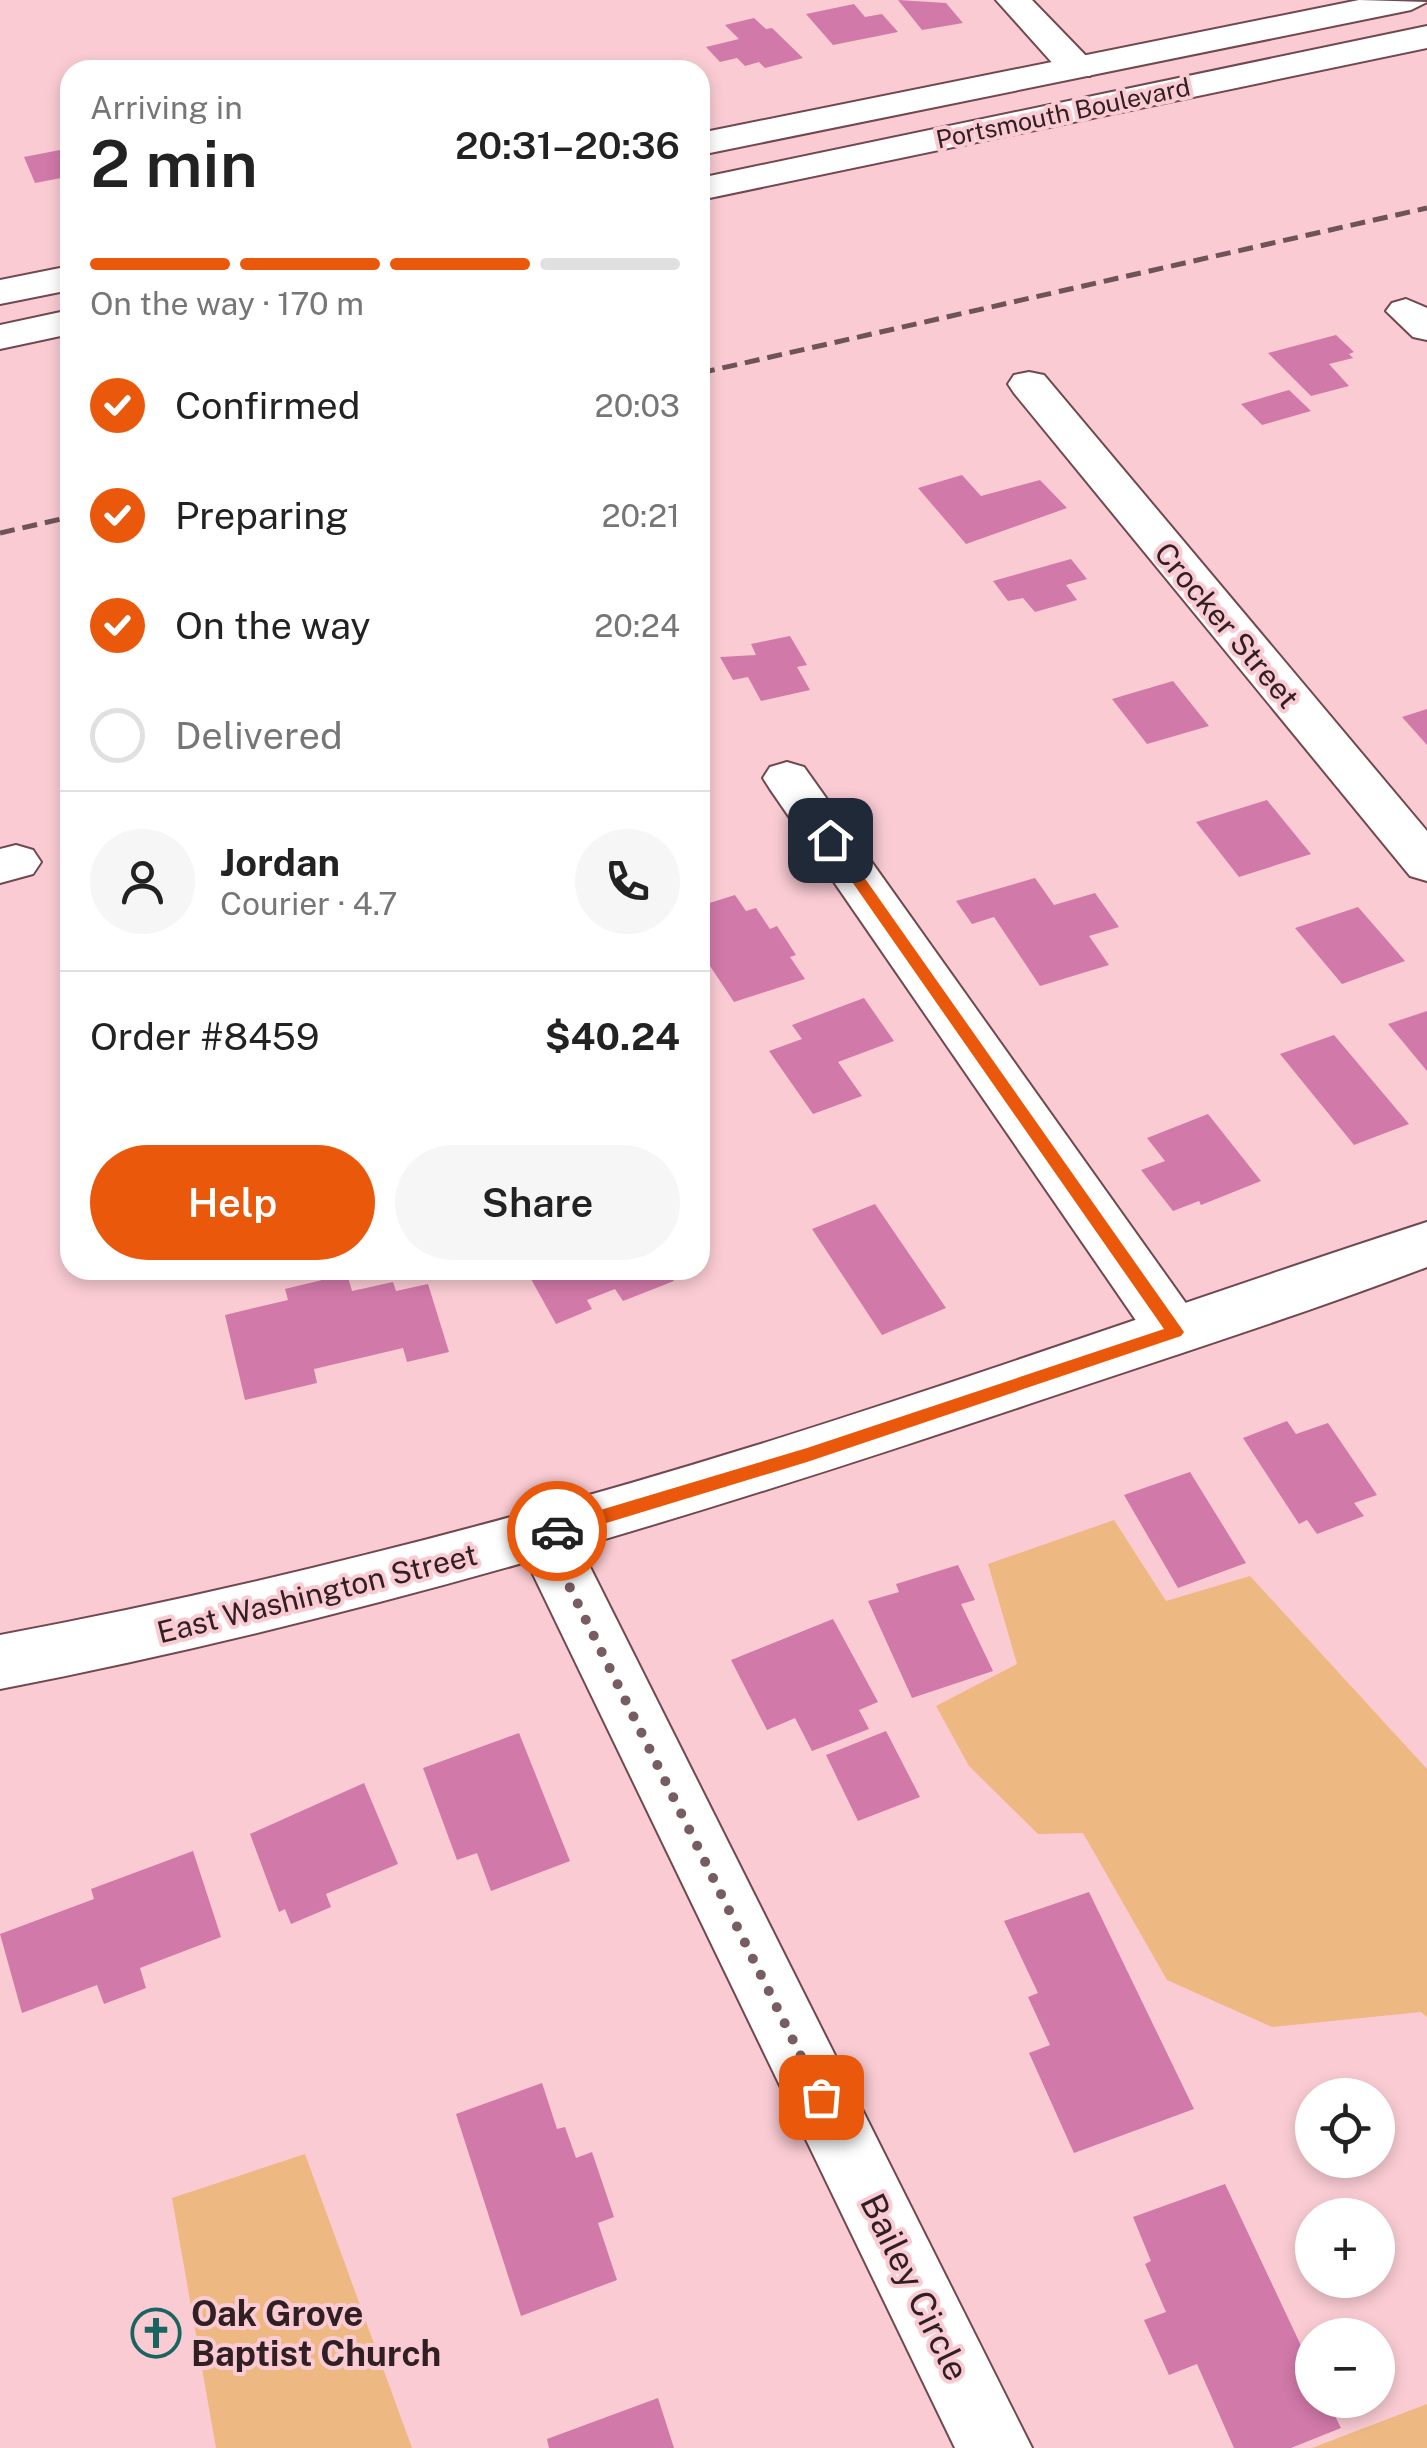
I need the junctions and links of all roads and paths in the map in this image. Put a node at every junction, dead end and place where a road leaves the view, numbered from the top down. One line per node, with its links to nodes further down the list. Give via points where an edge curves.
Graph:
1 (1012, 0): 4 (main road)
2 (1410, 0): 4 (main road, Portsmouth Boulevard)
3 (1427, 37): 5 (main road, Portsmouth Boulevard)
4 (1065, 71): 5 (main road); 6 (main road, Portsmouth Boulevard)
5 (1089, 108): 7 (main road, Portsmouth Boulevard)
6 (710, 142)
7 (710, 187)
8 (60, 280): 9 (main road)
9 (0, 292)
10 (60, 324): 11 (main road)
11 (0, 337)
12 (1028, 384): 14 (main road, Crocker Street)
13 (787, 778): 16 (main road)
14 (1427, 864)
15 (1427, 1244): 16 (main road, East Washington Street)
16 (1176, 1332): 17 (main road, East Washington Street)
17 (544, 1535): 18 (main road, East Washington Street, via 326,1595); 19 (main road, Bailey Circle)
18 (0, 1662)
19 (994, 2448)

